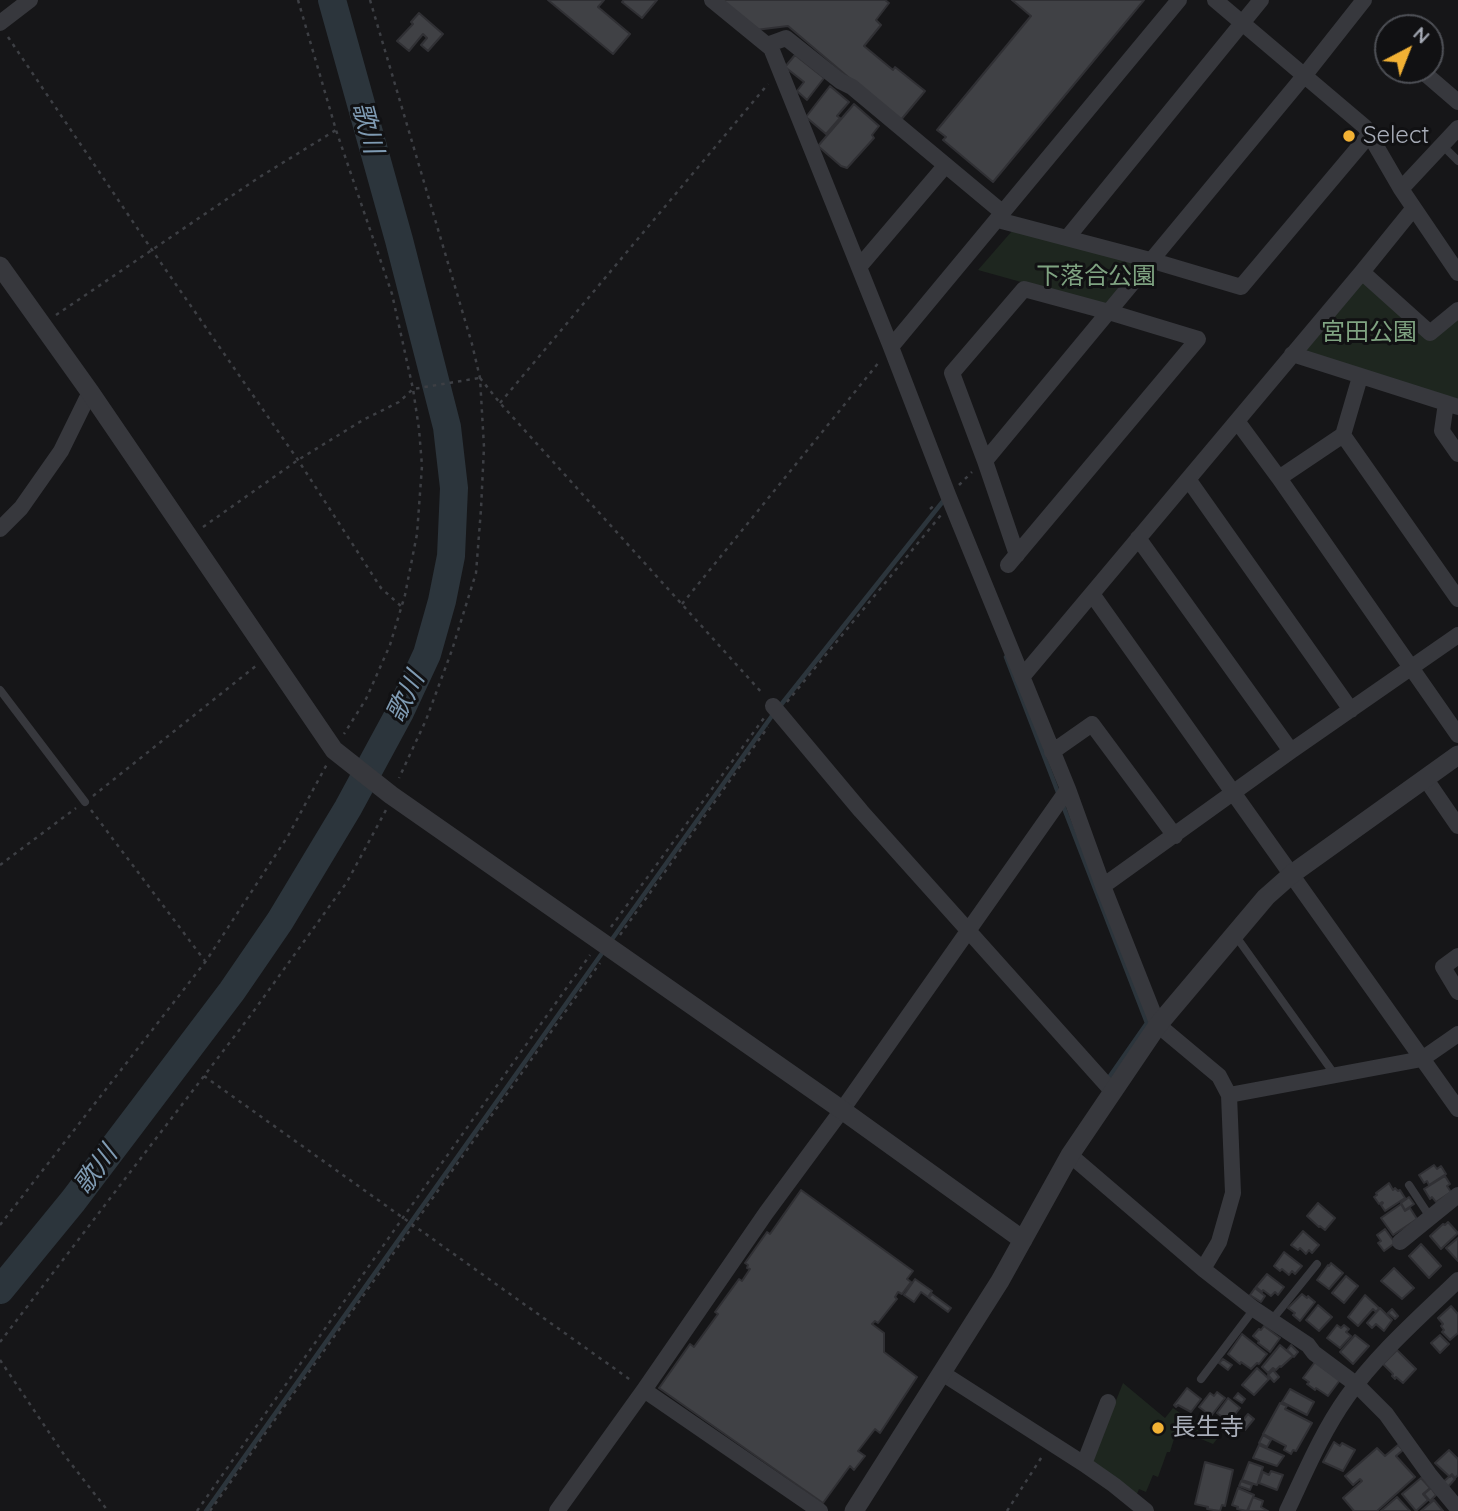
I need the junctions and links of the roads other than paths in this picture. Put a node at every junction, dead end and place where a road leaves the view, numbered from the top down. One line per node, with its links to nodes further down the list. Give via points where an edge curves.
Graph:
1 (30, 0): 8 (street)
2 (712, 0): 9 (street)
3 (1180, 0): 20 (street)
4 (1215, 0): 7 (street)
5 (1261, 0): 7 (street)
6 (1364, 0): 10 (street)
7 (1241, 23): 10 (street); 21 (street)
8 (4, 30)
9 (767, 45): 17 (street, via 786,38); 24 (street)
10 (1304, 76): 14 (street); 22 (street)
11 (1439, 84): 12 (street)
12 (1458, 102)
13 (1458, 128): 15 (street)
14 (1369, 135): 18 (street); 22 (street, via 1241,287)
15 (1442, 145): 16 (lane); 18 (street)
16 (1458, 161)
17 (946, 166): 20 (street); 24 (street)
18 (1401, 189): 19 (street)
19 (1413, 209): 25 (street); 26 (street)
20 (1000, 217): 21 (street); 29 (street)
21 (1067, 238): 22 (street)
22 (1150, 260): 28 (street)
23 (0, 266): 32 (street)
24 (859, 267): 29 (street)
25 (1363, 272): 27 (street, via 1430,333); 30 (street)
26 (1458, 273)
27 (1458, 310)
28 (1109, 312): 37 (street); 37 (street, via 1024,289 952,373); 37 (street, via 1198,339 1012,560)
29 (891, 347): 46 (street)
30 (1292, 354): 31 (street); 34 (street)
31 (1360, 377): 33 (street); 35 (street)
32 (90, 392): 40 (street, via 61,451 21,508); 73 (street, via 338,753)
33 (1452, 405): 36 (street, via 1442,431)
34 (1237, 421): 38 (street); 39 (street)
35 (1343, 435): 38 (street); 43 (street)
36 (1458, 454)
37 (985, 461)
38 (1279, 478): 45 (street)
39 (1188, 479): 41 (street); 49 (street)
40 (0, 529)
41 (1138, 538): 42 (street); 51 (street)
42 (1092, 594): 46 (street); 56 (street)
43 (1458, 599)
44 (1458, 635): 45 (street)
45 (1412, 667): 49 (street); 50 (street)
46 (1022, 677): 52 (street)
47 (0, 690): 57 (lane)
48 (776, 709): 62 (street)
49 (1351, 710): 51 (street)
50 (1458, 735)
51 (1291, 751): 56 (street)
52 (1052, 752): 55 (street); 59 (street, via 1092,724)
53 (1458, 755): 54 (street)
54 (1425, 778): 58 (street); 60 (street)
55 (1068, 789): 61 (street); 62 (street)
56 (1233, 794): 59 (street); 60 (street)
57 (85, 802)
58 (1458, 825)
59 (1175, 836): 61 (street)
60 (1292, 874): 63 (street); 68 (street)
61 (1104, 886): 66 (street)
62 (968, 930): 70 (street); 73 (street)
63 (1234, 933): 66 (street); 69 (lane)
64 (1458, 956): 65 (street, via 1443,967)
65 (1458, 992)
66 (1158, 1025): 70 (street); 71 (street, via 1219,1076)
67 (1458, 1034): 68 (street)
68 (1423, 1059): 69 (street); 72 (street)
69 (1335, 1075): 71 (street)
70 (1112, 1091): 74 (street)
71 (1229, 1095): 81 (street, via 1233,1193 1219,1242)
72 (1458, 1109)
73 (842, 1110): 78 (street); 92 (street)
74 (1070, 1155): 78 (street); 81 (street)
75 (1409, 1185): 77 (lane)
76 (1458, 1195): 77 (street)
77 (1430, 1217): 79 (street)
78 (1023, 1240): 88 (street)
79 (1400, 1242)
80 (1317, 1265): 83 (lane)
81 (1203, 1269): 85 (street)
82 (1458, 1280): 91 (street)
83 (1301, 1283): 84 (lane); 86 (lane)
84 (1310, 1290)
85 (1254, 1309): 86 (street); 87 (lane)
86 (1271, 1321): 91 (street)
87 (1210, 1368): 89 (lane); 90 (lane)
88 (942, 1373): 94 (street); 98 (street)
89 (1220, 1376)
90 (1201, 1379)
91 (1357, 1385): 95 (street, via 1386,1415); 100 (street, via 1323,1436)
92 (644, 1390): 96 (street); 97 (street)
93 (1108, 1402): 94 (street)
94 (1084, 1464): 99 (street)
95 (1458, 1509)
96 (557, 1511)
97 (820, 1511)
98 (854, 1511)
99 (1146, 1511)
100 (1287, 1511)

